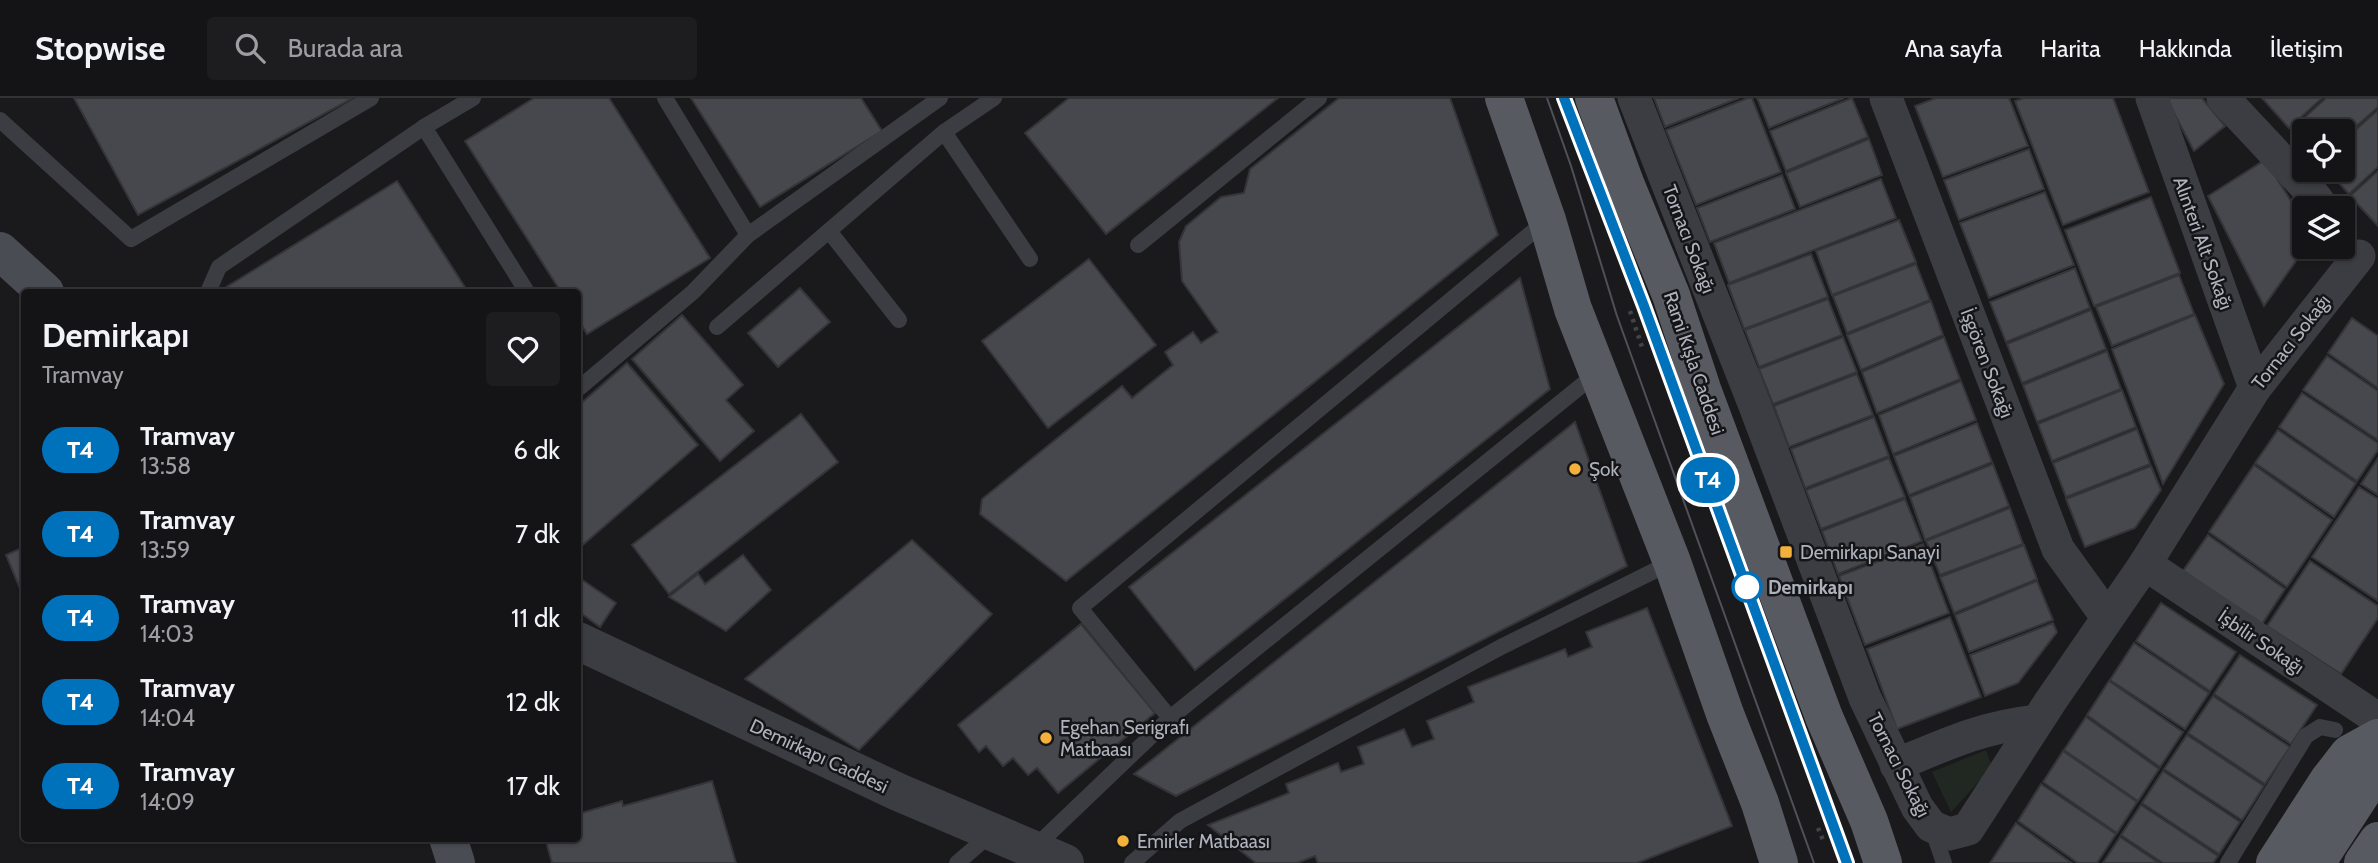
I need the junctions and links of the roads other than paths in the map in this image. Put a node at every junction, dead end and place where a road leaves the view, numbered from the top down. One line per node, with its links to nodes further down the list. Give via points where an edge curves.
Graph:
1 (371, 98): 14 (lane, via 131,239)
2 (473, 98): 15 (lane)
3 (665, 98): 20 (lane)
4 (940, 98): 13 (lane)
5 (994, 98): 16 (lane)
6 (1319, 98): 21 (lane)
7 (1504, 98): 18 (main road)
8 (1594, 98): 53 (main road, Rami Kışla Caddesi, via 1671,295 1824,717)
9 (1634, 98): 42 (street, Tornacı Sokağı, via 1865,698)
10 (1886, 98): 35 (street, İşgören Sokağı, via 2058,549)
11 (2152, 98): 32 (street, Alınteri Alt Sokağı)
12 (2223, 98): 17 (street)
13 (916, 105): 20 (lane)
14 (0, 120)
15 (424, 127): 26 (lane, via 219,267); 27 (lane)
16 (944, 132): 19 (lane); 24 (lane)
17 (2314, 196)
18 (1547, 220): 30 (main road, via 1573,309); 37 (lane, via 1080,608)
19 (829, 231): 28 (lane); 29 (lane)
20 (748, 235): 31 (lane, via 693,292)
21 (1138, 245)
22 (0, 251): 25 (main road)
23 (2360, 255): 32 (street, Tornacı Sokağı)
24 (1030, 259)
25 (42, 289)
26 (209, 289)
27 (525, 289)
28 (899, 320)
29 (716, 327)
30 (1599, 372): 33 (main road); 37 (lane)
31 (581, 381)
32 (2255, 388): 34 (street, Tornacı Sokağı)
33 (1672, 562): 49 (main road, via 1760,803); 52 (lane, via 1489,654 1180,821)
34 (2145, 565): 35 (street, Tornacı Sokağı); 38 (street, İşbilir Sokağı)
35 (2107, 617): 39 (street, Tornacı Sokağı)
36 (581, 642): 45 (street, Demirkapı Caddesi)
37 (1170, 718): 48 (lane)
38 (2378, 719)
39 (2037, 721): 42 (street, via 1966,735); 44 (street, Tornacı Sokağı, via 1968,828 1950,834)
40 (2335, 730): 55 (lane, via 2320,727 2305,736)
41 (2378, 738): 56 (main road, via 2348,754)
42 (1896, 765): 44 (street, Tornacı Sokağı)
43 (2378, 768): 57 (main road)
44 (1931, 826): 54 (lane)
45 (992, 833): 48 (street, Demirkapı Caddesi); 51 (lane)
46 (2378, 841): 58 (main road)
47 (450, 842): 50 (main road)
48 (1049, 857)
49 (1775, 860)
50 (456, 863)
51 (957, 863)
52 (1132, 863)
53 (1883, 863)
54 (1944, 863)
55 (2228, 863)
56 (2275, 863)
57 (2316, 863)
58 (2363, 863)

